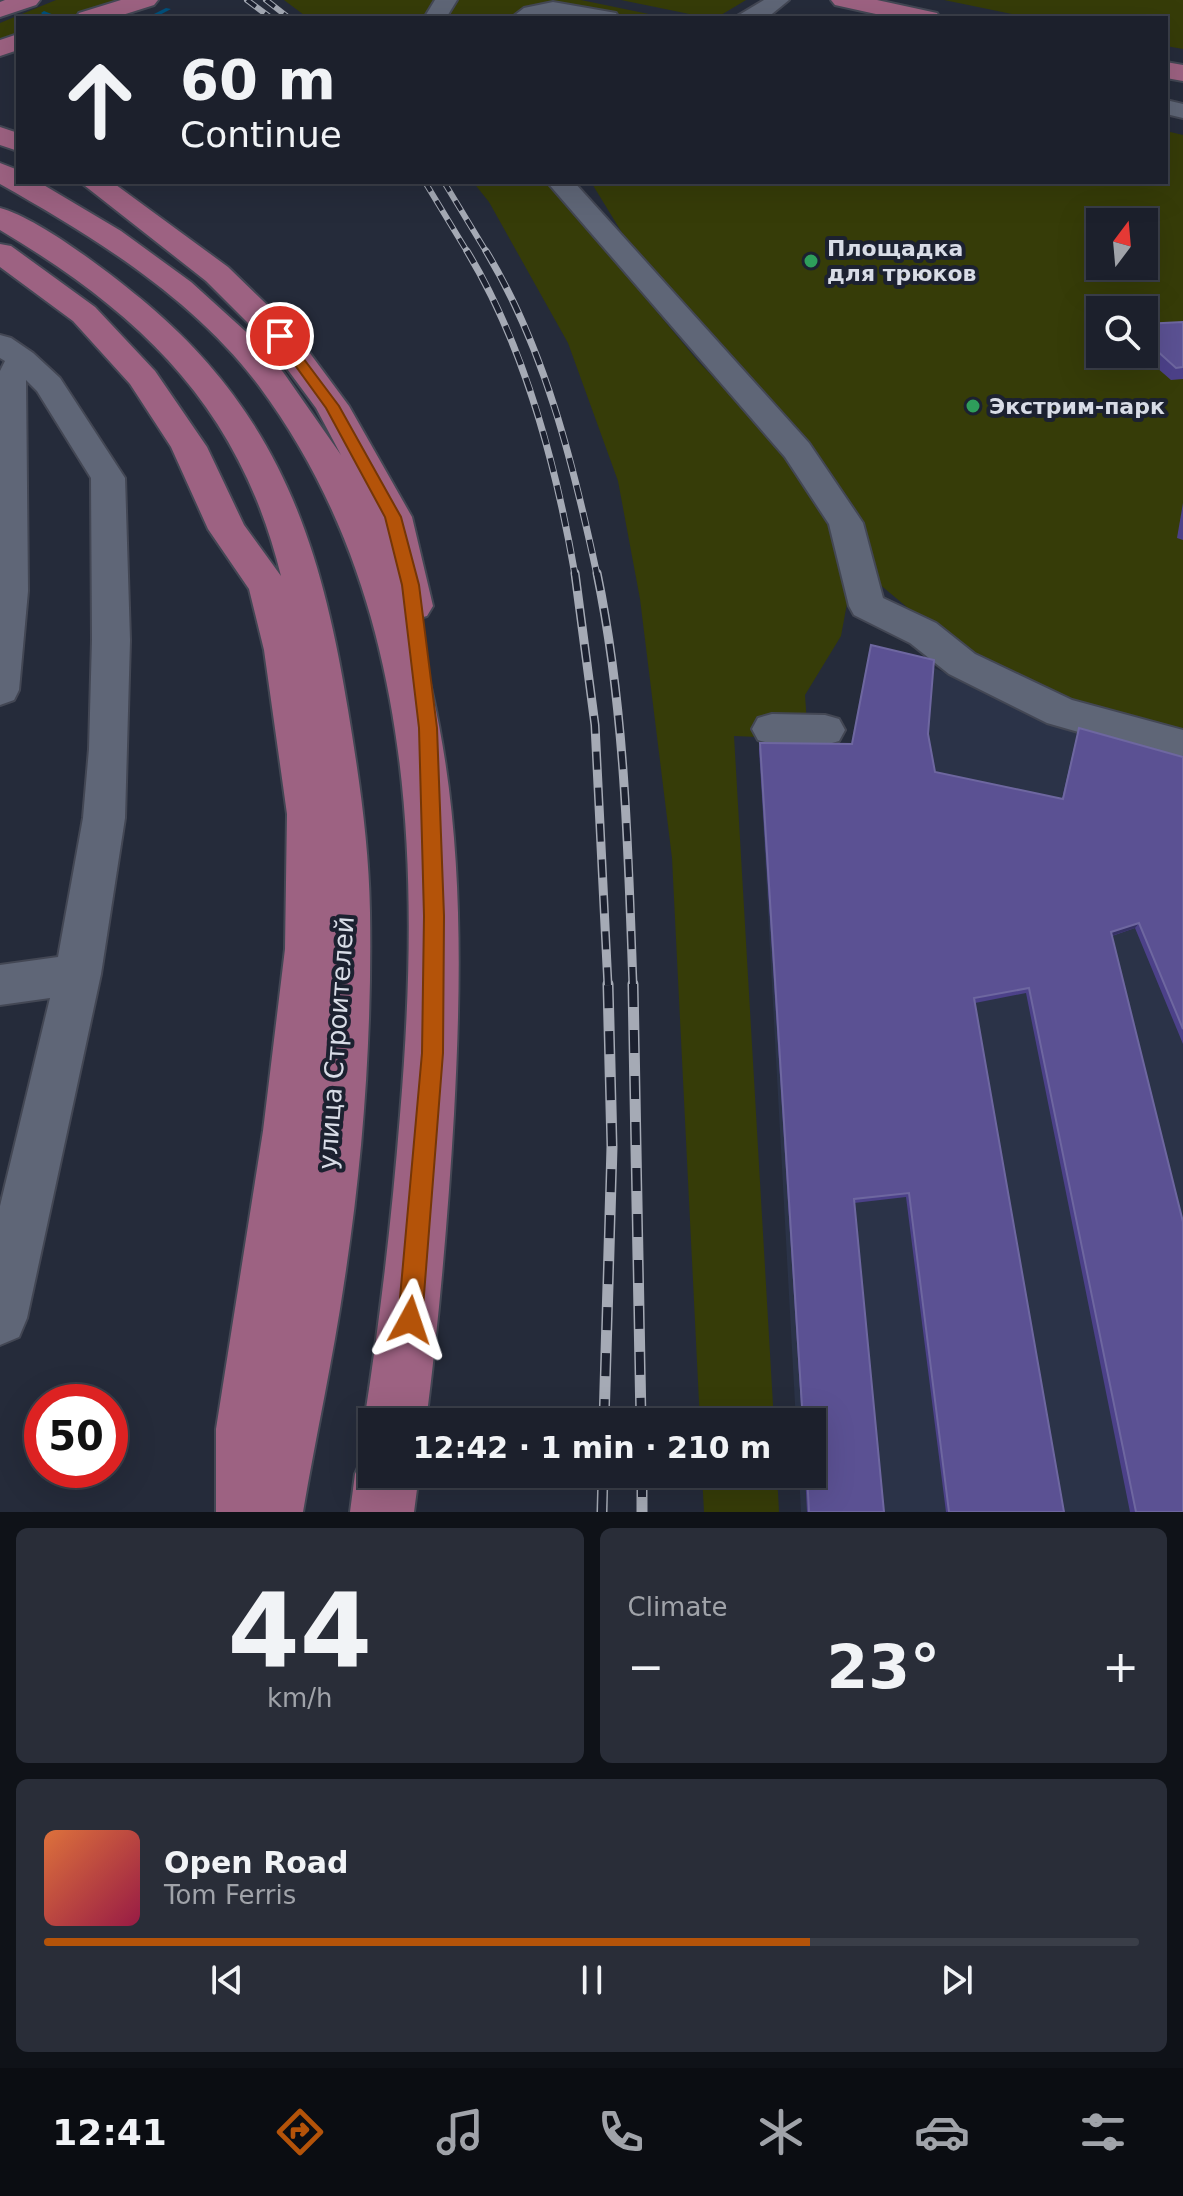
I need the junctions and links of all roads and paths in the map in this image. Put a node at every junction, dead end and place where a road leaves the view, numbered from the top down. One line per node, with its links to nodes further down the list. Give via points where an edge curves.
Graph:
1 (15, 0): 6 (main road)
2 (28, 0): 6 (main road)
3 (146, 0): 7 (main road)
4 (778, 0): 10 (lane)
5 (843, 0): 11 (main road)
6 (0, 7)
7 (94, 16)
8 (525, 16): 9 (lane, via 555,6)
9 (599, 16)
10 (759, 16)
11 (919, 16)
12 (38, 184): 14 (main road)
13 (562, 184): 20 (lane, via 797,450 846,523 867,606 923,633 962,664 1061,712)
14 (86, 199): 24 (main road, via 229,333 308,429 366,543 396,622 422,740 434,916 431,1069 410,1320)
15 (12, 236): 26 (main road, via 26,269 84,314 143,378 189,447 227,529 268,587 285,650 310,814 310,949 247,1429); 27 (main road, улица Строителей, via 80,267 130,306 182,354 225,405 268,478 314,631 340,806 347,941 321,1247)
16 (11, 351): 17 (lane, via 10,591); 21 (lane, via 49,385 108,478 109,749 104,818)
17 (0, 690)
18 (772, 729): 19 (lane)
19 (825, 730)
20 (1183, 746)
21 (78, 974): 22 (lane); 23 (lane)
22 (0, 985)
23 (0, 1318)
24 (397, 1408)
25 (385, 1488): 28 (main road)
26 (248, 1512)
27 (271, 1512)
28 (382, 1512)

